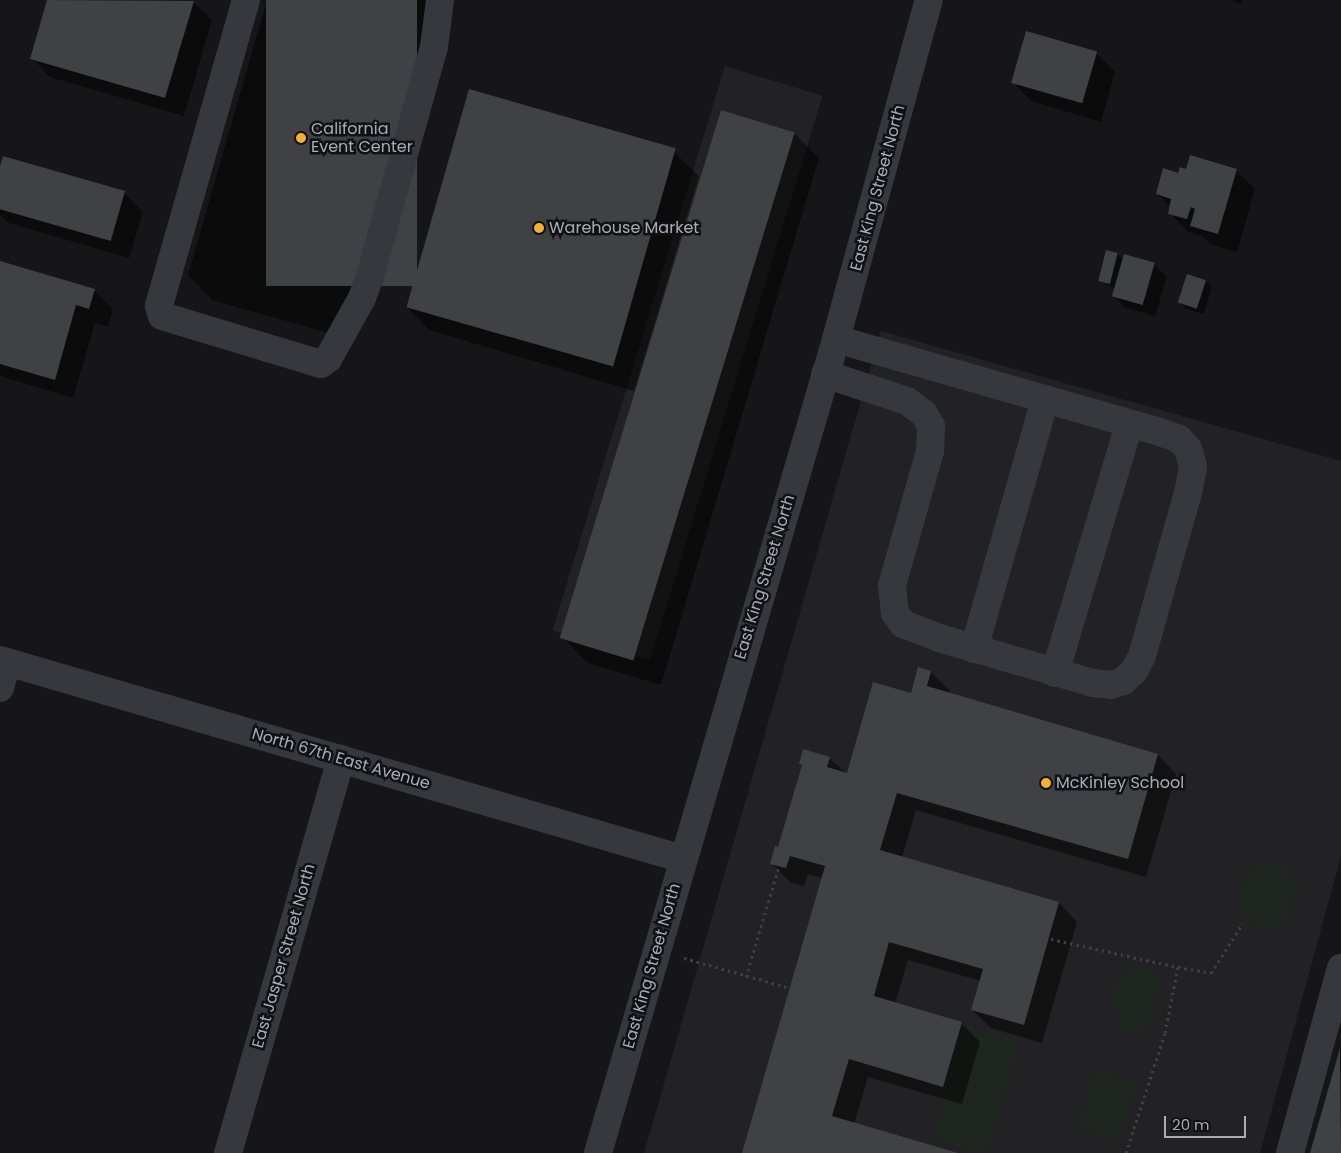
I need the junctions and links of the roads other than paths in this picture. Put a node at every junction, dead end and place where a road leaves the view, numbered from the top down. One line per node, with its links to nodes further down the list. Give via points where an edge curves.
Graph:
1 (246, 0): 2 (street, via 159,306 162,316 321,364 328,359 362,298 370,276 434,47)
2 (440, 0)
3 (929, 0): 4 (street, East King Street North)
4 (836, 339): 5 (street, East King Street North); 6 (street)
5 (826, 374): 8 (street, via 907,401 924,414 931,426 930,451 892,585 895,613 903,624 914,630); 13 (street, East King Street North)
6 (1045, 400): 7 (street); 8 (street)
7 (1129, 424): 10 (street); 10 (street, via 1179,439 1188,449 1193,466 1142,656 1134,671 1123,681 1111,685)
8 (974, 649): 10 (street)
9 (4, 661): 11 (street); 12 (street, North 67th East Avenue)
10 (1055, 673)
11 (0, 688)
12 (341, 759): 13 (street, North 67th East Avenue); 15 (street, East Jasper Street North)
13 (683, 859): 16 (street, East King Street North)
14 (1341, 968): 17 (street)
15 (228, 1153)
16 (598, 1153)
17 (1290, 1153)

